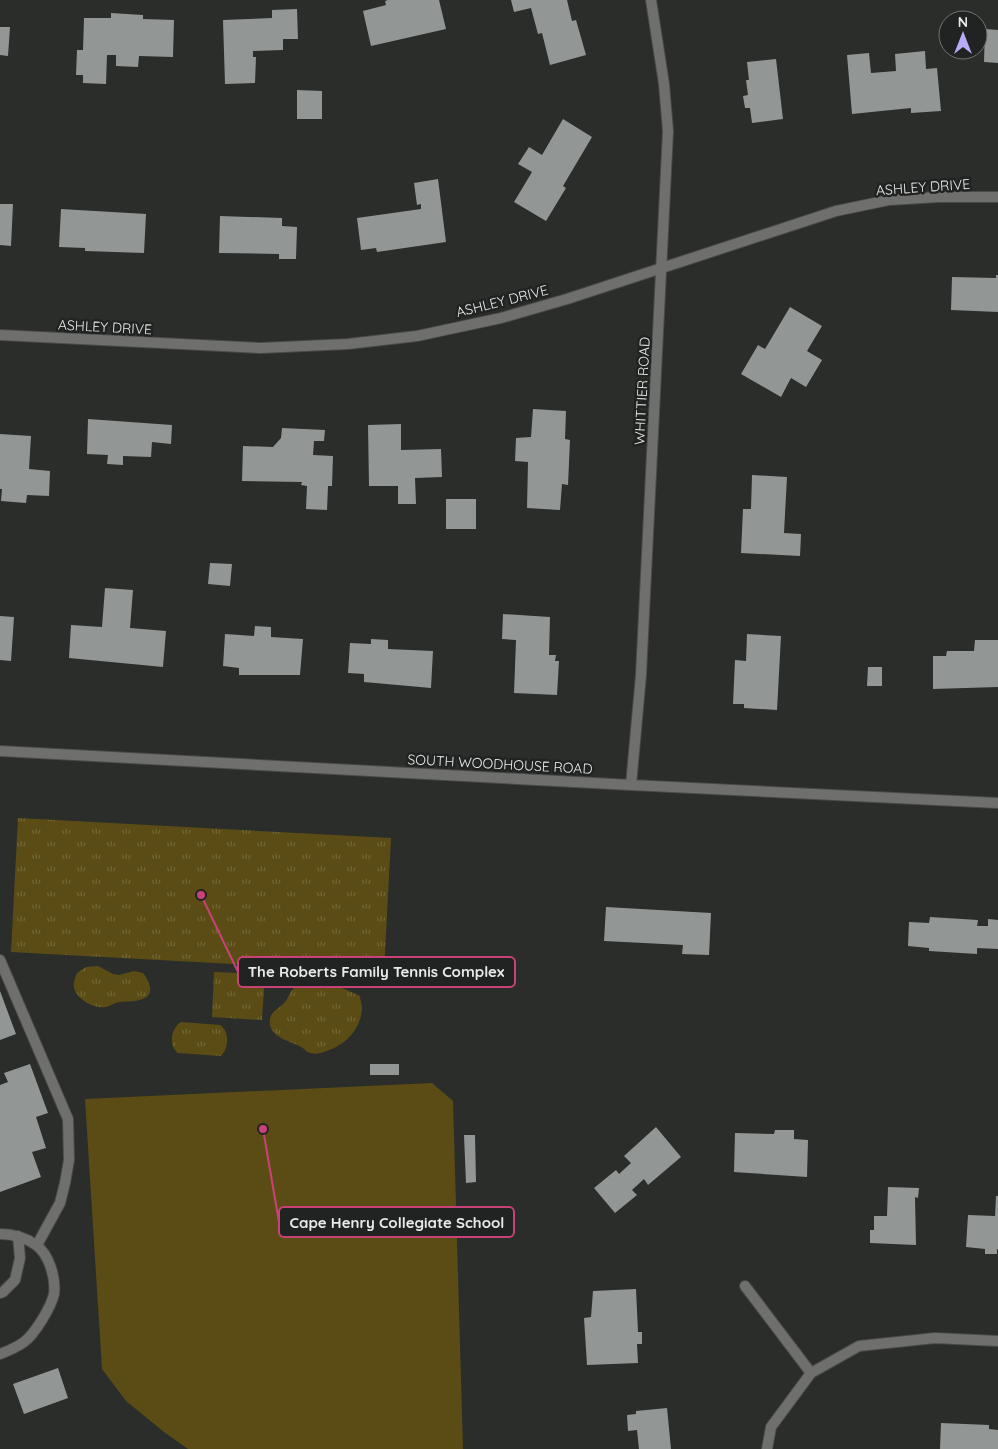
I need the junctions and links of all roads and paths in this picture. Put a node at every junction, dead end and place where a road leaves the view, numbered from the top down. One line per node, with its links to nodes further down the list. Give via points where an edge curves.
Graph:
1 (651, 0): 3 (street, WHITTIER ROAD, via 668,131)
2 (998, 197): 3 (street, ASHLEY DRIVE, via 889,200 845,209)
3 (662, 267): 4 (street, ASHLEY DRIVE, via 501,318 417,336 348,344 260,348); 6 (street, WHITTIER ROAD, via 641,676)
4 (0, 335)
5 (0, 751): 6 (street, SOUTH WOODHOUSE ROAD)
6 (631, 785): 7 (street, SOUTH WOODHOUSE ROAD)
7 (998, 803)
8 (0, 960): 11 (street, via 68,1120 69,1160 65,1183 60,1203)
9 (0, 1234): 10 (street)
10 (18, 1236): 11 (street); 13 (street, via 20,1258 15,1280)
11 (37, 1245): 15 (street, via 49,1261 54,1294 37,1328 24,1342)
12 (745, 1286): 16 (street)
13 (0, 1293)
14 (998, 1341): 16 (street, via 935,1338 859,1346)
15 (0, 1354)
16 (811, 1373): 17 (street, via 771,1428)
17 (767, 1449)

